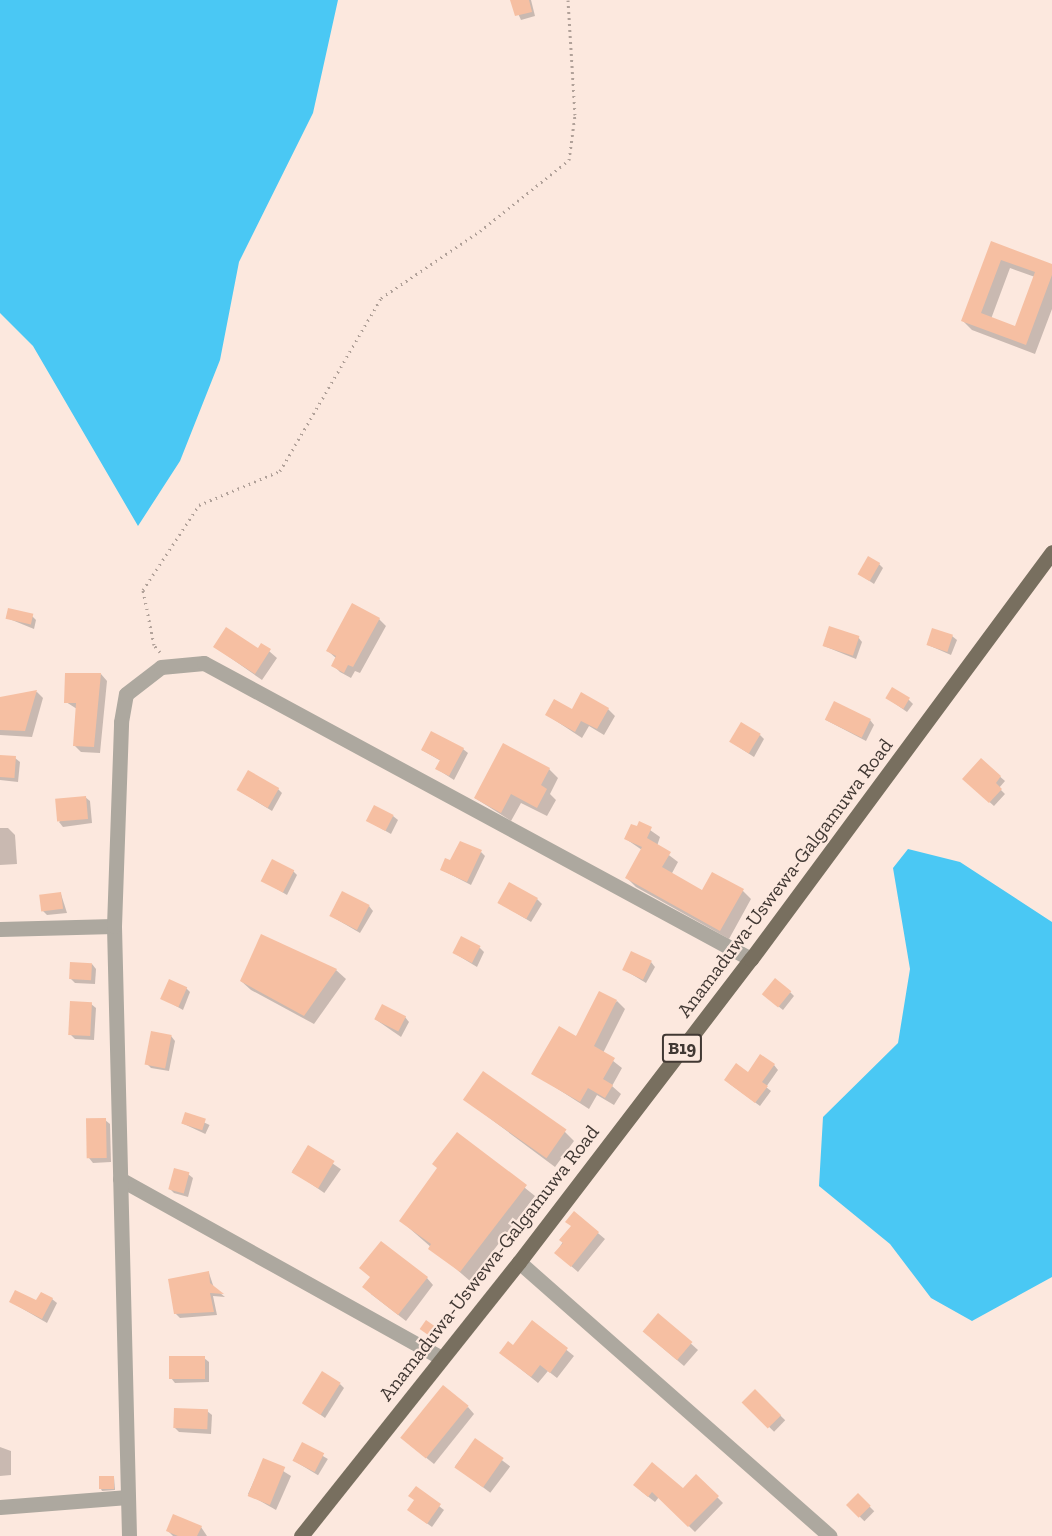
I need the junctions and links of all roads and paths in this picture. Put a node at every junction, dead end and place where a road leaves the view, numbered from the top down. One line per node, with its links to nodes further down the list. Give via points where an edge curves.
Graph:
1 (568, 0): 3 (path, via 575,116 569,160 480,231 381,298 280,471 199,505 143,590 154,645)
2 (1052, 552): 6 (main road, Anamaduwa-Uswewa-Galgamuwa Road / B19)
3 (173, 666): 4 (street, via 161,667 126,694 121,722); 6 (street, via 204,663)
4 (114, 926): 5 (street); 7 (street)
5 (0, 929)
6 (751, 959): 8 (main road, Anamaduwa-Uswewa-Galgamuwa Road / B19)
7 (120, 1179): 9 (street); 10 (street)
8 (519, 1262): 9 (main road, Anamaduwa-Uswewa-Galgamuwa Road / B19); 14 (street)
9 (442, 1358): 13 (main road, Anamaduwa-Uswewa-Galgamuwa Road / B19)
10 (128, 1497): 11 (street); 12 (street)
11 (0, 1507)
12 (129, 1536)
13 (301, 1536)
14 (830, 1536)

